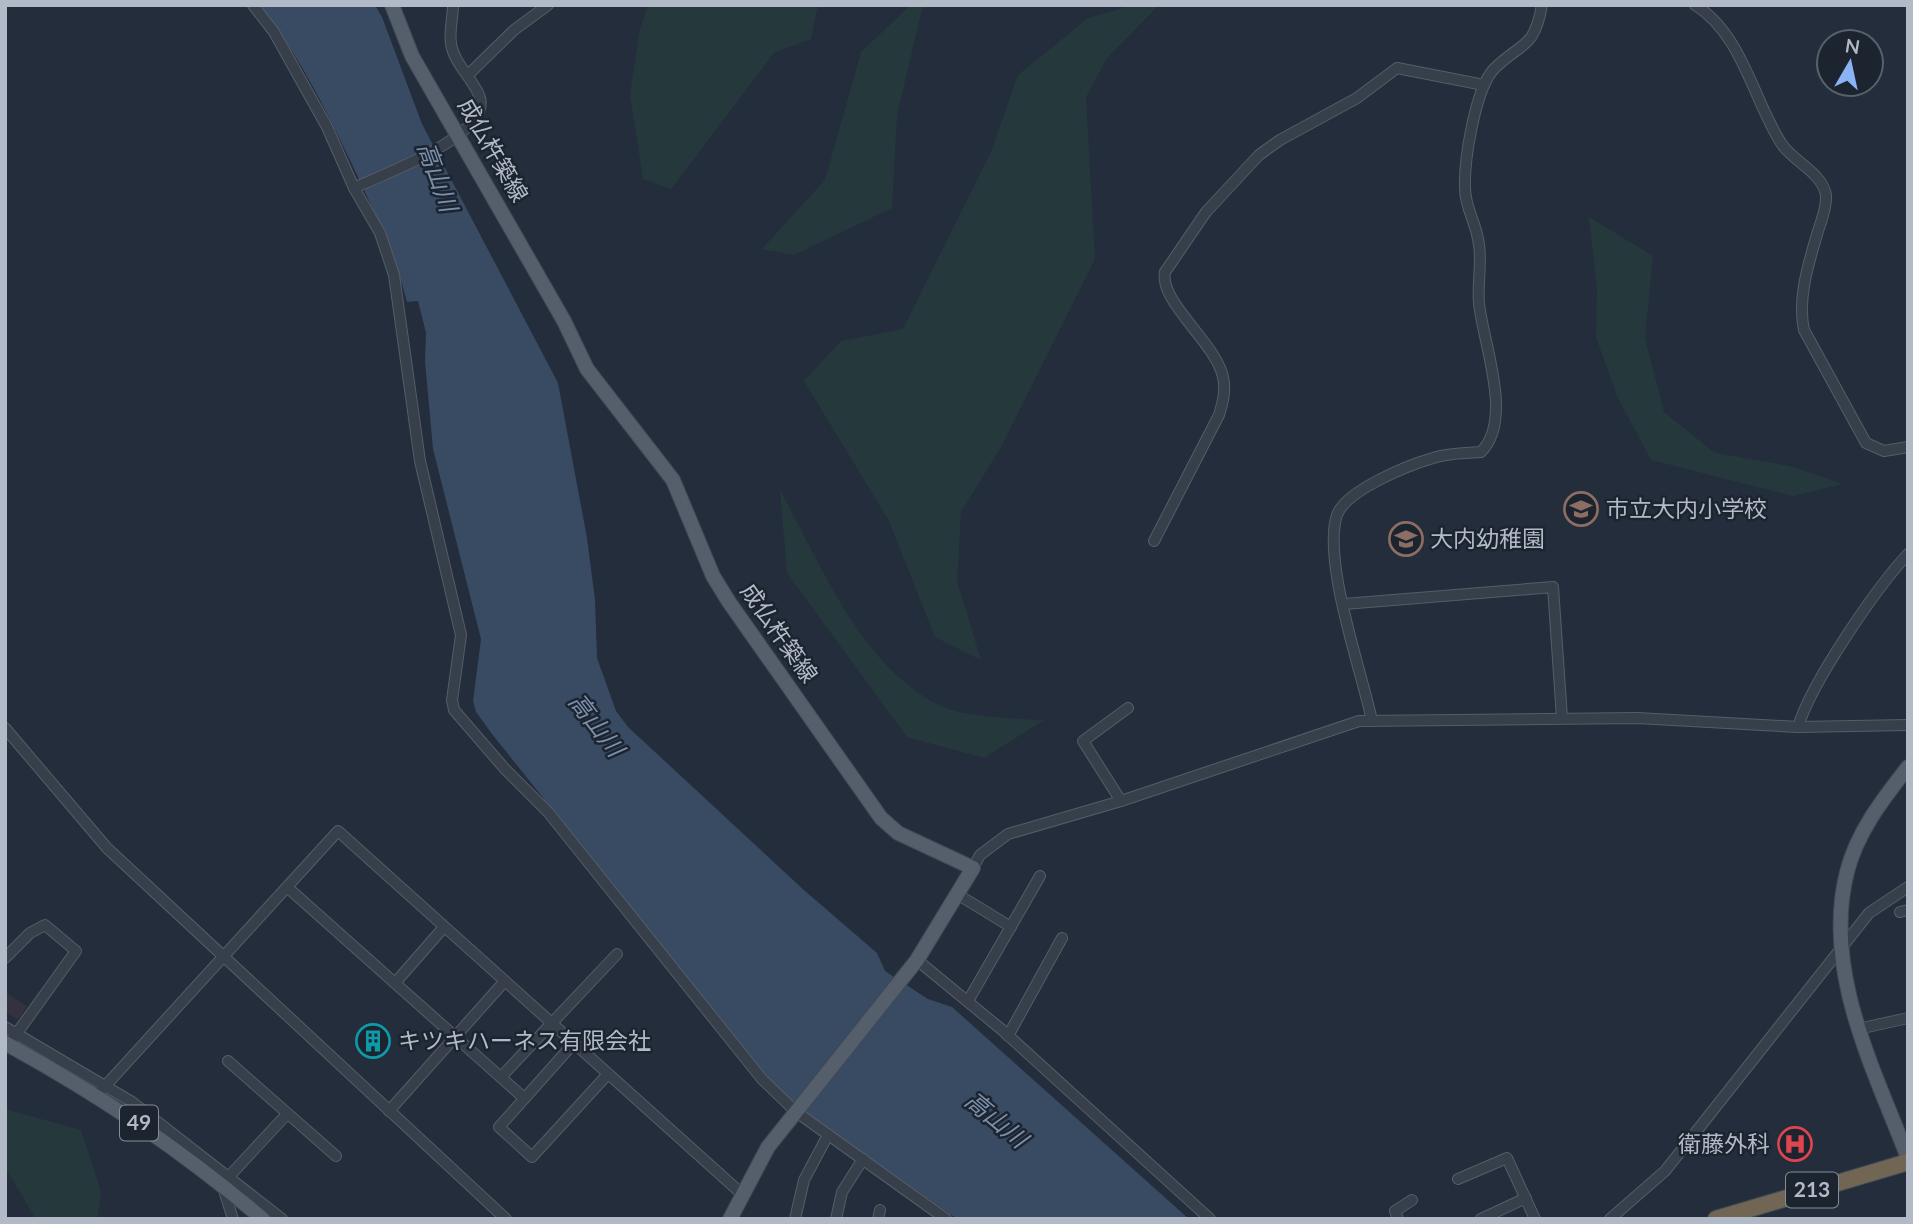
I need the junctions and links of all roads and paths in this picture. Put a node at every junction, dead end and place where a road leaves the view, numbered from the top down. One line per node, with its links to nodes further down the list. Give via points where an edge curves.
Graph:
1 (253, 5): 10 (street, via 307,89)
2 (392, 5): 9 (main road, 成仏杵築線, via 412,56)
3 (453, 5): 7 (street, via 450,43)
4 (548, 5): 7 (street, via 514,30)
5 (1542, 5): 8 (street, via 1532,38 1493,70)
6 (1695, 5): 11 (street, via 1715,20 1729,39 1785,149 1824,188 1826,202 1803,296 1804,330 1866,443 1884,451)
7 (468, 75): 9 (street, via 481,103 475,121)
8 (1484, 85): 12 (street, via 1397,68 1357,98 1259,155 1206,212 1164,279 1214,353 1224,378 1224,396 1219,415); 14 (street, via 1464,185 1481,256 1479,300 1497,407 1495,426 1481,452 1434,458 1401,471 1355,495 1341,509 1335,537)
9 (459, 137): 10 (street); 23 (main road, 成仏杵築線, via 564,321 586,369 673,480 713,576 729,602 881,818 898,833)
10 (354, 188): 52 (street, via 380,233 394,275 420,461 461,635 454,710 548,812 762,1079)
11 (1908, 447)
12 (1154, 541)
13 (1908, 554): 19 (street, via 1874,596)
14 (1344, 604): 16 (street, via 1553,587); 17 (street)
15 (1128, 708): 22 (street, via 1083,741)
16 (1562, 718): 17 (street); 19 (street)
17 (1372, 721): 22 (street, via 1343,726)
18 (1908, 725): 19 (street)
19 (1798, 727)
20 (5, 728): 34 (street, via 107,848)
21 (1908, 767): 31 (main road, via 1879,805 1856,848 1842,898)
22 (1121, 801): 23 (street, via 1008,834 980,855)
23 (972, 868): 27 (main road)
24 (1040, 876): 29 (street)
25 (287, 887): 28 (street, via 338,831); 34 (street); 37 (street)
26 (1908, 887): 31 (street, via 1869,913)
27 (957, 894): 29 (street); 35 (main road)
28 (444, 927): 36 (street); 37 (street)
29 (1011, 927): 38 (street)
30 (1062, 938): 42 (street)
31 (1840, 947): 41 (main road); 75 (street, via 1665,1171)
32 (617, 954): 40 (street)
33 (5, 958): 43 (street, via 45,925 76,951 41,1004)
34 (223, 958): 49 (street); 51 (street)
35 (917, 960): 38 (street); 52 (main road)
36 (504, 982): 40 (street); 44 (street)
37 (396, 983): 44 (street)
38 (968, 1001): 42 (street)
39 (1908, 1018): 41 (street)
40 (552, 1025): 45 (street); 48 (street)
41 (1858, 1029): 57 (main road)
42 (1007, 1036): 71 (street)
43 (9, 1037): 49 (main road, 49)
44 (456, 1037): 48 (street); 51 (street)
45 (573, 1044): 47 (street); 50 (street)
46 (228, 1060): 53 (street)
47 (607, 1075): 50 (street, via 532,1157 499,1127); 60 (street)
48 (501, 1077): 50 (street)
49 (102, 1090): 58 (main road, 49)
50 (524, 1098)
51 (389, 1111): 66 (street)
52 (795, 1111): 54 (street); 60 (main road)
53 (287, 1114): 55 (street); 58 (street)
54 (828, 1135): 56 (street); 68 (street, via 804,1180)
55 (336, 1156)
56 (863, 1159): 69 (street, via 842,1192); 70 (street)
57 (1908, 1160): 76 (highway, 213)
58 (225, 1180): 63 (street); 64 (main road, 49); 65 (street)
59 (1458, 1180): 61 (street, via 1507,1158)
60 (741, 1195): 67 (main road)
61 (1526, 1198): 73 (street); 74 (street)
62 (1412, 1200): 72 (street, via 1395,1212)
63 (233, 1219)
64 (263, 1219)
65 (282, 1219)
66 (506, 1219)
67 (730, 1219)
68 (795, 1219)
69 (836, 1219)
70 (946, 1219)
71 (1210, 1219)
72 (1398, 1219)
73 (1481, 1219)
74 (1535, 1219)
75 (1610, 1219)
76 (1716, 1219)

